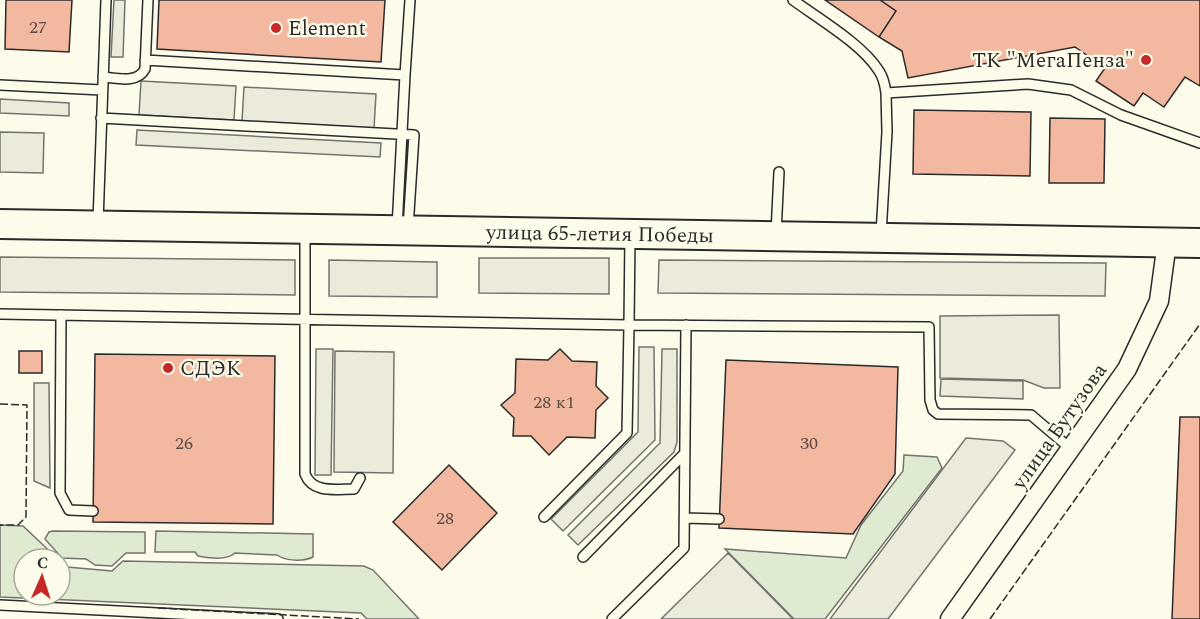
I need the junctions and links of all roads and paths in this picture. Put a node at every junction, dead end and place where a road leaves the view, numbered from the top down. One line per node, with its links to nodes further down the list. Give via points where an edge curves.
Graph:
1 (106, 0): 9 (lane)
2 (148, 0): 6 (lane)
3 (410, 0): 8 (lane)
4 (793, 0): 12 (lane, via 859,48 881,73)
5 (179, 51): 7 (lane)
6 (145, 60): 7 (lane); 9 (lane, via 139,77)
7 (178, 62): 8 (lane)
8 (405, 75): 14 (lane)
9 (103, 77): 11 (lane)
10 (0, 85): 11 (lane)
11 (102, 90): 13 (lane)
12 (886, 93): 15 (lane, via 1028,84 1071,90 1121,115); 23 (lane)
13 (101, 118): 14 (lane); 18 (lane)
14 (402, 135): 20 (lane)
15 (1200, 142)
16 (779, 172): 22 (lane)
17 (0, 224): 18 (main road, улица 65-летия Победы)
18 (98, 226): 19 (main road, улица 65-летия Победы)
19 (305, 228): 20 (main road, улица 65-летия Победы); 28 (lane)
20 (403, 229): 21 (main road, улица 65-летия Победы)
21 (630, 233): 22 (main road, улица 65-летия Победы); 29 (lane)
22 (776, 236): 23 (main road, улица 65-летия Победы)
23 (881, 237): 24 (main road, улица 65-летия Победы)
24 (1167, 242): 25 (main road, улица 65-летия Победы); 31 (street, улица Бутузова, via 1159,301 1127,369)
25 (1200, 243)
26 (0, 314): 27 (lane)
27 (61, 315): 28 (lane); 34 (lane, via 60,493 69,510)
28 (304, 319): 29 (lane); 33 (lane, via 305,474 318,488 354,489)
29 (628, 325): 30 (lane); 35 (lane, via 627,433)
30 (686, 325): 31 (lane, via 929,327 933,410 938,414 1031,415); 32 (lane)
31 (1071, 449): 42 (street, улица Бутузова)
32 (685, 453): 36 (lane); 38 (lane)
33 (360, 478)
34 (93, 511)
35 (544, 517)
36 (685, 518): 37 (lane); 41 (lane, via 684,548)
37 (719, 519)
38 (583, 557)
39 (0, 605): 40 (lane)
40 (278, 619)
41 (612, 619)
42 (950, 619)

